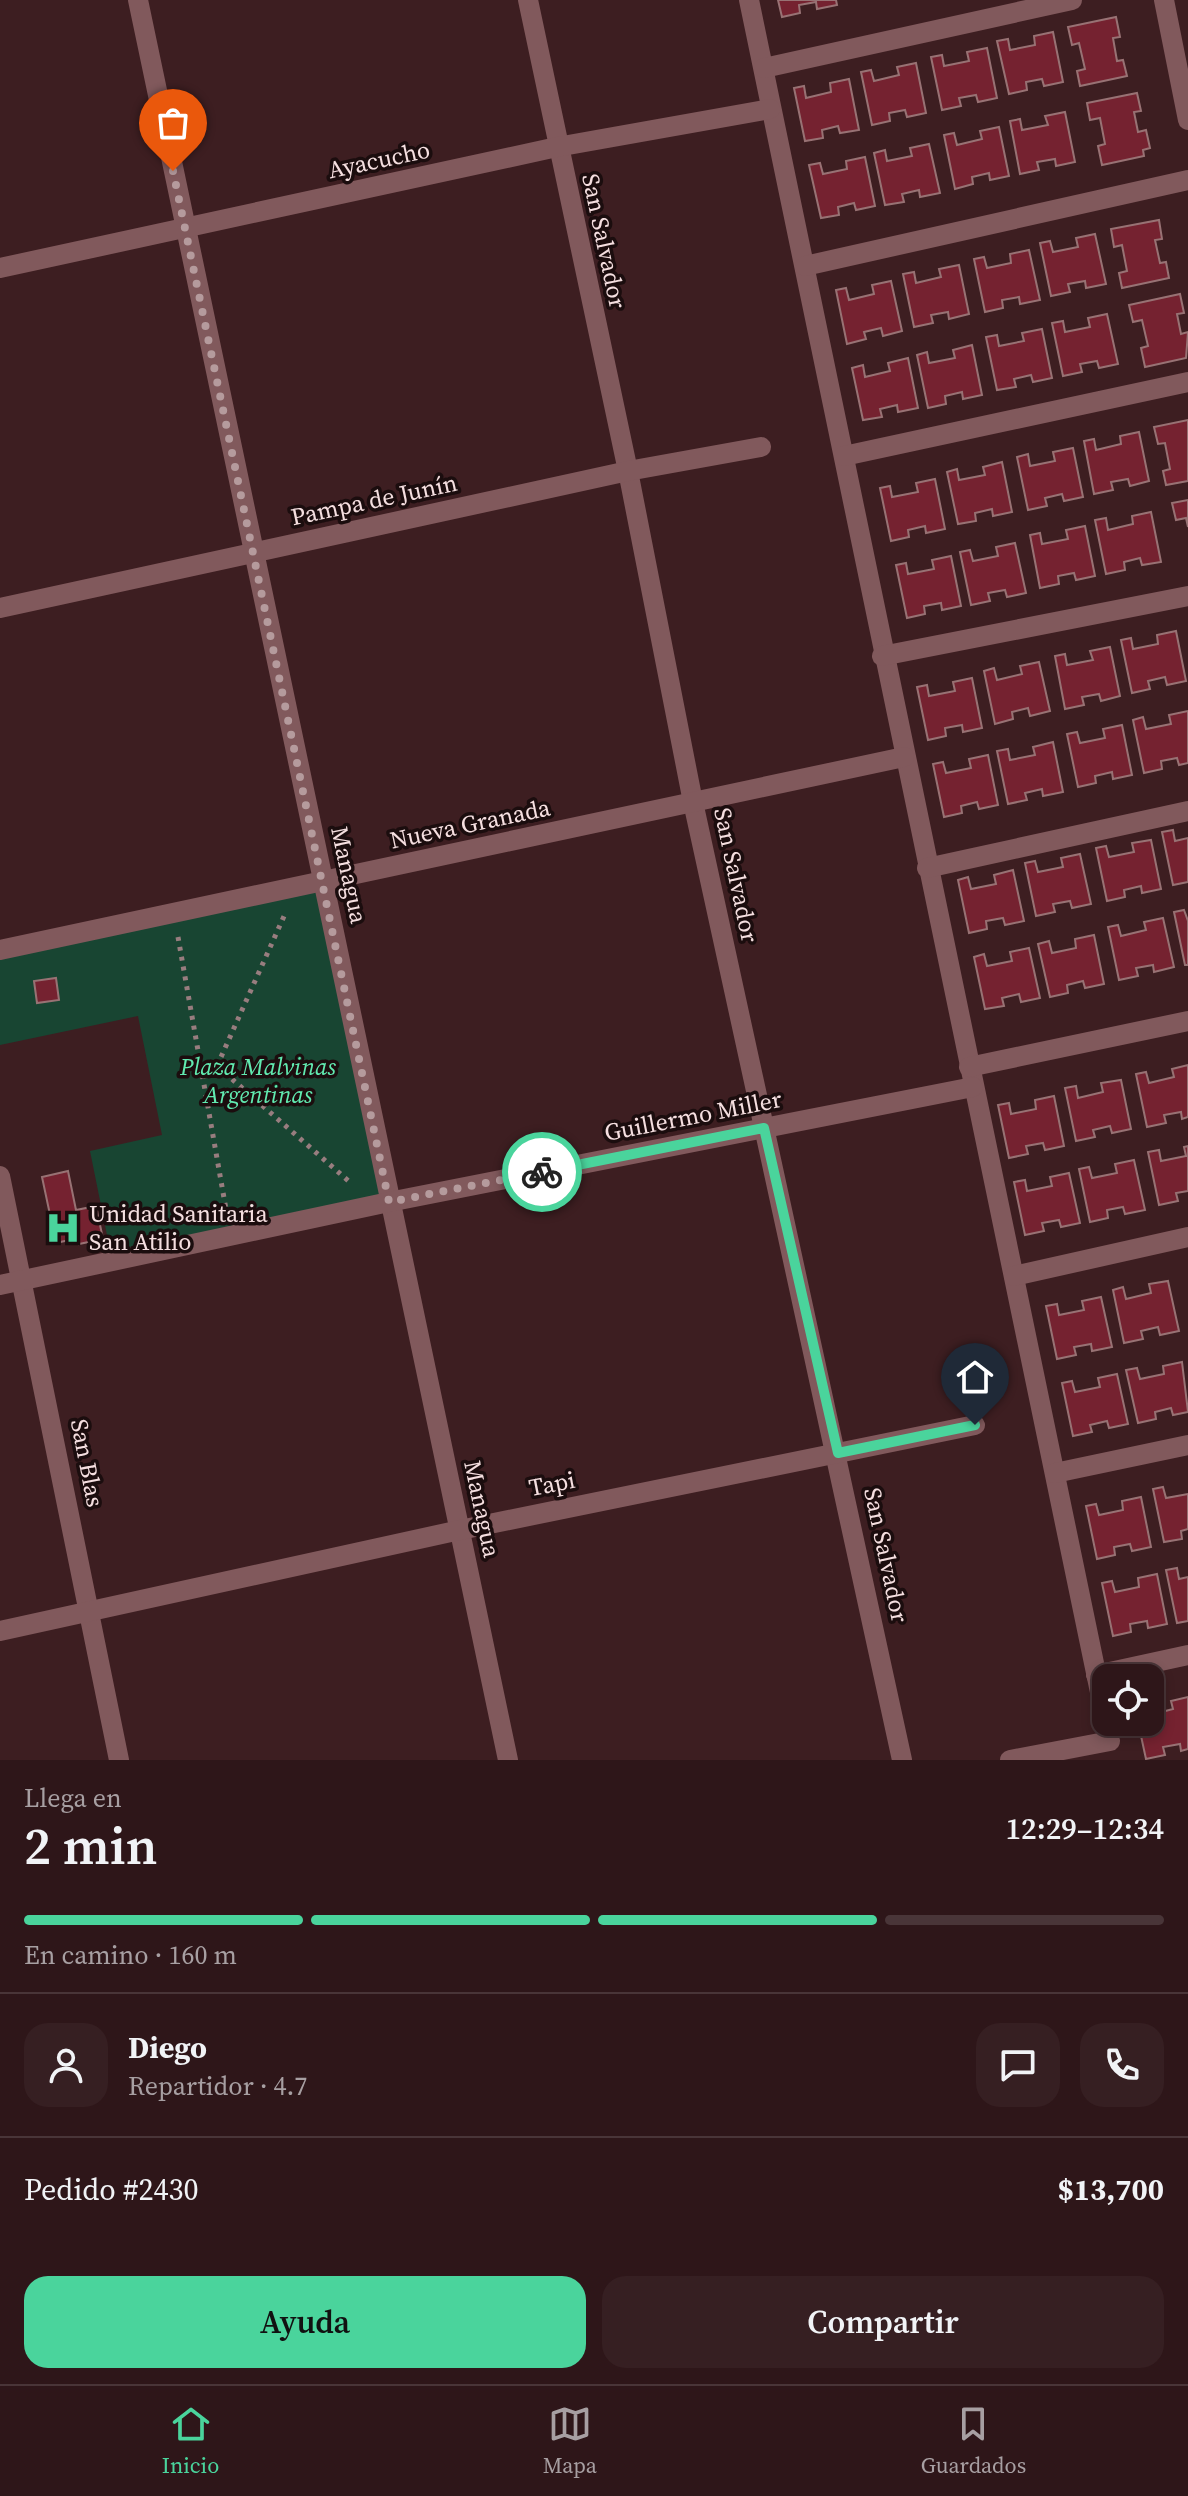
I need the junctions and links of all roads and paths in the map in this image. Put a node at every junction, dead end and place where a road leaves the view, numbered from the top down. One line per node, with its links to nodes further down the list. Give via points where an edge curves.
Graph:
1 (138, 0): 11 (street, Managua)
2 (528, 0): 9 (street, San Salvador)
3 (749, 0): 6 (street)
4 (1072, 0): 6 (street)
5 (1164, 0): 8 (street)
6 (764, 68): 7 (street)
7 (770, 109): 9 (street, Ayacucho); 12 (street)
8 (1188, 120)
9 (557, 147): 11 (street, Ayacucho); 17 (street, San Salvador)
10 (1188, 180): 12 (street)
11 (185, 228): 13 (street, Ayacucho); 18 (street, Managua)
12 (805, 266): 16 (street)
13 (0, 268)
14 (1188, 382): 16 (street)
15 (761, 447): 17 (street, Pampa de Junín)
16 (844, 456): 21 (street)
17 (628, 471): 18 (street, Pampa de Junín); 23 (street, San Salvador)
18 (254, 554): 20 (street, Pampa de Junín); 26 (street, Managua)
19 (1188, 596): 21 (street)
20 (0, 608)
21 (882, 656): 22 (street)
22 (904, 757): 23 (street, Nueva Granada); 25 (street)
23 (693, 802): 26 (street, Nueva Granada); 34 (street, San Salvador)
24 (1188, 811): 25 (street)
25 (927, 868): 33 (street)
26 (324, 882): 27 (street, Nueva Granada); 36 (street, Managua)
27 (297, 888): 28 (street, Nueva Granada); 31 (path)
28 (174, 914): 29 (street, Nueva Granada); 32 (path)
29 (0, 950)
30 (1188, 1021): 33 (street, Guillermo Miller)
31 (217, 1066): 32 (path); 36 (path)
32 (201, 1069): 37 (path)
33 (971, 1077): 34 (street, Guillermo Miller); 39 (street)
34 (764, 1128): 36 (street, Guillermo Miller); 44 (street, San Salvador)
35 (0, 1176): 40 (street, San Blas)
36 (382, 1203): 37 (street, Guillermo Miller); 46 (street, Managua)
37 (231, 1235): 40 (street, Guillermo Miller)
38 (1188, 1237): 39 (street)
39 (1014, 1276): 45 (street)
40 (24, 1280): 41 (street, Guillermo Miller); 47 (street, San Blas)
41 (0, 1285)
42 (975, 1425): 44 (street, Tapi)
43 (1188, 1445): 45 (street)
44 (838, 1453): 46 (street, Tapi); 55 (street, San Salvador)
45 (1055, 1473): 50 (street)
46 (460, 1530): 47 (street, Tapi); 54 (street, Managua)
47 (90, 1611): 48 (street, Tapi); 53 (street, San Blas)
48 (0, 1631)
49 (1188, 1655): 51 (street)
50 (1094, 1664)
51 (1147, 1664)
52 (1109, 1736): 56 (street)
53 (119, 1760)
54 (508, 1760)
55 (902, 1760)
56 (1010, 1760)

